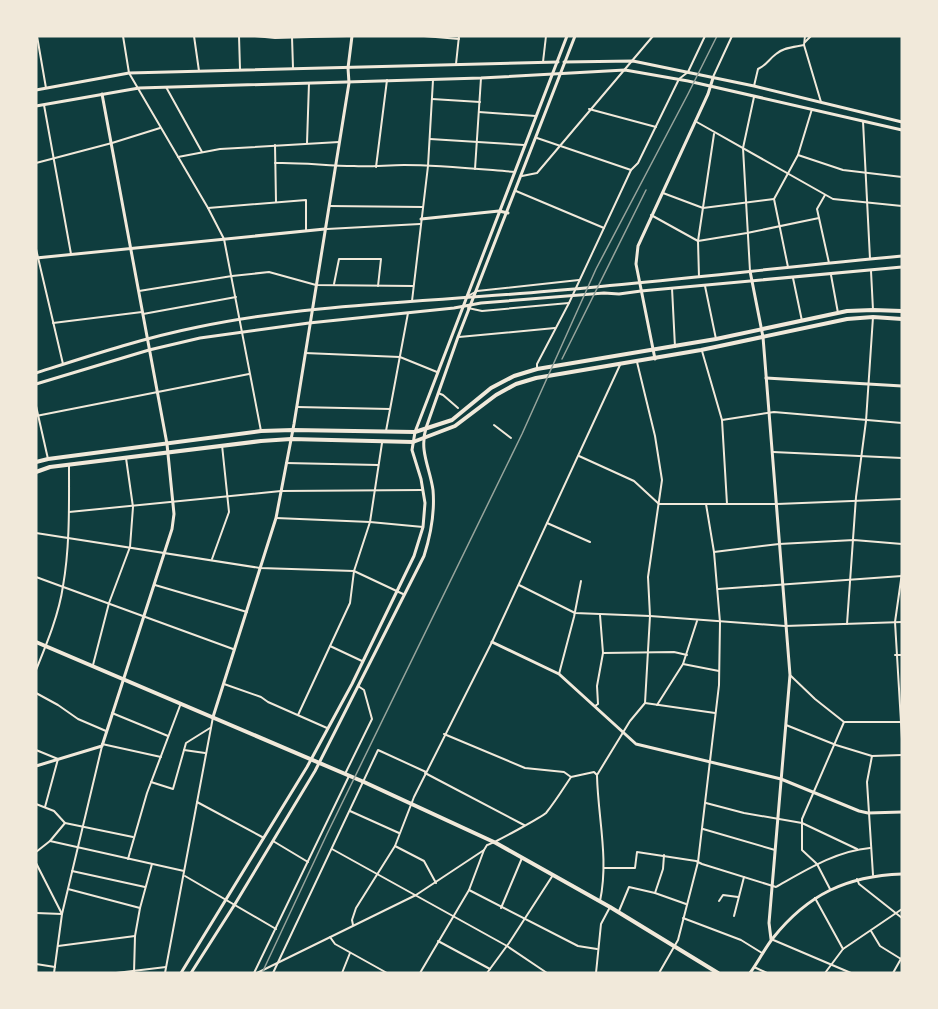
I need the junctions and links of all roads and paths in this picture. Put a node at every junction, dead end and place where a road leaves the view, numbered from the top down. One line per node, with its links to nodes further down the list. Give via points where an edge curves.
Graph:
1 (38, 36): 44 (street)
2 (123, 36): 31 (street)
3 (194, 36): 29 (street)
4 (239, 36): 26 (street)
5 (255, 36): 17 (street)
6 (347, 36): 17 (street)
7 (352, 36): 25 (street)
8 (424, 36): 18 (street)
9 (546, 36): 21 (street)
10 (567, 36): 22 (street)
11 (575, 36): 23 (street)
12 (653, 36): 20 (street)
13 (705, 36): 30 (street)
14 (732, 36): 35 (street)
15 (805, 36): 19 (street)
16 (811, 36): 19 (street)
17 (292, 38): 27 (street)
18 (459, 38): 24 (street)
19 (804, 43): 42 (street, via 782,50 758,69); 51 (street)
20 (633, 61): 23 (street); 28 (street); 30 (street)
21 (543, 62): 22 (street); 24 (street)
22 (558, 62): 23 (street); 33 (street)
23 (565, 62): 32 (street)
24 (456, 64): 25 (street)
25 (348, 68): 27 (street); 39 (street)
26 (240, 70): 27 (street); 29 (street)
27 (293, 70)
28 (626, 70): 32 (street); 37 (street); 54 (street)
29 (199, 71): 31 (street)
30 (690, 73): 35 (street); 37 (street)
31 (129, 74): 44 (street); 45 (street)
32 (560, 74): 33 (street); 65 (street)
33 (552, 75): 34 (street); 57 (street)
34 (481, 78): 36 (street); 50 (street)
35 (713, 78): 41 (street); 42 (street)
36 (433, 80): 38 (street); 49 (street)
37 (679, 80): 41 (street); 62 (street)
38 (387, 81): 39 (street); 83 (street)
39 (349, 82): 40 (street); 67 (street)
40 (309, 83): 43 (street); 70 (street)
41 (710, 86): 48 (street); 58 (street)
42 (754, 86): 51 (street)
43 (166, 87): 45 (street); 75 (street)
44 (46, 88): 46 (street)
45 (139, 88): 47 (street); 61 (street)
46 (36, 90)
47 (102, 94): 52 (street); 69 (street)
48 (754, 97): 55 (street); 74 (street)
49 (432, 99): 50 (street); 66 (street)
50 (480, 102): 56 (street)
51 (821, 102): 60 (street)
52 (44, 105): 53 (street); 78 (street)
53 (36, 106)
54 (589, 109): 62 (street); 73 (street)
55 (812, 109): 59 (street); 76 (street)
56 (479, 112): 57 (street); 68 (street)
57 (537, 116): 72 (street)
58 (695, 121): 64 (street); 92 (street)
59 (864, 121): 63 (street); 87 (street)
60 (902, 122)
61 (161, 127): 69 (street); 77 (street)
62 (657, 127): 85 (street)
63 (902, 130)
64 (714, 132): 74 (street); 102 (street)
65 (537, 138): 73 (street); 89 (street)
66 (430, 139): 68 (street); 81 (street)
67 (339, 142): 70 (street); 82 (street)
68 (477, 142): 72 (street); 84 (street)
69 (112, 143): 78 (street); 117 (street)
70 (307, 144): 71 (street)
71 (275, 145): 75 (street); 80 (street)
72 (524, 145): 86 (street)
73 (560, 146): 85 (street); 89 (street, via 537,173)
74 (743, 148): 88 (street); 97 (street)
75 (202, 152): 77 (street)
76 (798, 155): 87 (street, via 843,170); 88 (street)
77 (178, 157): 101 (street)
78 (53, 159): 79 (street); 118 (street)
79 (36, 163)
80 (275, 163): 82 (street); 95 (street)
81 (428, 165): 83 (street); 84 (street); 100 (street)
82 (335, 166): 83 (street); 98 (street)
83 (376, 167)
84 (475, 169): 86 (street)
85 (631, 170): 110 (street)
86 (515, 172): 103 (street)
87 (866, 172): 90 (street); 96 (street)
88 (787, 174): 93 (street); 94 (street)
89 (522, 176): 91 (street)
90 (902, 177)
91 (516, 191): 104 (street); 110 (street)
92 (662, 193): 102 (street); 105 (street)
93 (825, 195): 96 (street); 106 (street, via 817,209)
94 (774, 199): 97 (street); 109 (street)
95 (276, 202): 101 (street); 112 (street, via 306,200)
96 (867, 202): 99 (street); 121 (street)
97 (746, 203): 102 (street); 113 (street)
98 (329, 206): 100 (street); 111 (street)
99 (902, 206)
100 (423, 207): 107 (street)
101 (208, 208): 114 (street)
102 (704, 208): 115 (street)
103 (499, 211): 104 (street); 107 (street); 143 (street)
104 (508, 213): 141 (street)
105 (651, 215): 115 (street); 133 (street, via 638,246)
106 (819, 218): 109 (street); 122 (street)
107 (421, 219): 108 (street)
108 (420, 224): 111 (street); 138 (street)
109 (779, 227): 113 (street); 123 (street)
110 (604, 228): 131 (street)
111 (325, 229): 112 (street); 135 (street)
112 (306, 231): 114 (street)
113 (747, 233): 115 (street); 125 (street)
114 (224, 238): 117 (street); 128 (street)
115 (698, 241): 129 (street)
116 (36, 249): 120 (street)
117 (131, 249): 118 (street); 140 (street)
118 (71, 254): 120 (street)
119 (902, 256): 121 (street)
120 (37, 258): 160 (street)
121 (870, 259): 122 (street)
122 (829, 263): 123 (street)
123 (788, 267): 125 (street)
124 (902, 267): 126 (street)
125 (750, 271): 129 (street); 132 (street)
126 (871, 271): 127 (street); 150 (street)
127 (831, 274): 130 (street); 155 (street)
128 (232, 276): 135 (street, via 269,272); 140 (street); 145 (street)
129 (699, 276): 133 (street)
130 (794, 278): 132 (street); 159 (street)
131 (579, 280): 141 (street); 147 (street)
132 (752, 281): 136 (street); 163 (street)
133 (639, 283): 142 (street); 144 (street)
134 (334, 284): 135 (street); 137 (street); 137 (street, via 339,259 381,259)
135 (316, 285): 151 (street)
136 (704, 285): 139 (street); 168 (street)
137 (378, 286): 138 (street)
138 (413, 286): 146 (street)
139 (672, 288): 142 (street); 169 (street)
140 (139, 291): 153 (street)
141 (477, 291): 143 (street); 144 (street)
142 (641, 291): 149 (street); 172 (street)
143 (468, 296): 144 (street); 146 (street); 148 (street)
144 (475, 296): 149 (street)
145 (236, 297): 153 (street); 157 (street)
146 (411, 301): 151 (street)
147 (569, 303): 149 (street, via 484,310); 162 (street)
148 (464, 307): 149 (street); 154 (street); 180 (street)
149 (471, 307): 165 (street)
150 (873, 310): 152 (main road); 155 (main road)
151 (312, 311): 157 (street); 161 (street)
152 (902, 311)
153 (143, 313): 160 (street); 167 (street)
154 (408, 313): 161 (street); 174 (street)
155 (838, 313): 159 (main road)
156 (873, 317): 158 (main road); 166 (main road); 185 (street)
157 (240, 319): 164 (street); 167 (street)
158 (902, 319)
159 (802, 321): 163 (main road)
160 (53, 323): 177 (street)
161 (309, 323): 164 (street); 173 (street)
162 (555, 328): 165 (street); 179 (street)
163 (762, 330): 166 (street); 168 (main road)
164 (241, 331): 170 (street); 182 (street)
165 (458, 337): 188 (street)
166 (763, 337): 171 (main road); 183 (street)
167 (147, 338): 170 (street); 177 (street)
168 (716, 339): 169 (main road)
169 (675, 347): 172 (main road)
170 (149, 350): 184 (street); 187 (street)
171 (701, 350): 175 (main road); 195 (street)
172 (654, 351): 175 (street); 179 (main road)
173 (305, 353): 174 (street); 190 (street)
174 (400, 357): 180 (street); 192 (street)
175 (655, 358): 176 (main road)
176 (637, 362): 178 (main road); 230 (street, via 662,480)
177 (63, 364): 181 (street)
178 (620, 365): 206 (main road, via 516,384 455,426); 213 (street)
179 (537, 369): 199 (main road, via 491,388 452,420)
180 (437, 372): 202 (street)
181 (36, 373)
182 (249, 374): 187 (street); 201 (street)
183 (766, 378): 185 (street); 193 (street)
184 (36, 384)
185 (868, 384): 186 (street); 196 (street)
186 (902, 386)
187 (157, 392): 194 (street); 209 (street)
188 (438, 393): 191 (street); 199 (street)
189 (36, 406): 194 (street)
190 (296, 407): 192 (street); 200 (street)
191 (458, 408)
192 (390, 409): 203 (street)
193 (770, 412): 195 (street); 196 (street); 212 (street)
194 (37, 416): 217 (street)
195 (722, 420): 232 (street)
196 (866, 421): 197 (street); 214 (street)
197 (902, 423)
198 (494, 425): 204 (street)
199 (426, 428): 202 (main road); 206 (street)
200 (292, 430): 201 (main road); 203 (main road); 205 (street)
201 (261, 431): 209 (main road)
202 (415, 432): 203 (main road); 208 (street)
203 (386, 433)
204 (511, 438)
205 (291, 439): 207 (main road); 210 (main road); 219 (street)
206 (423, 439): 208 (main road); 262 (street, via 432,487 433,524 424,556)
207 (382, 442): 208 (main road); 221 (street)
208 (413, 442): 223 (street)
209 (166, 444): 211 (street); 217 (main road)
210 (222, 445): 211 (main road); 226 (street)
211 (168, 452): 215 (main road); 229 (street)
212 (772, 452): 214 (street); 233 (street)
213 (579, 456): 230 (street, via 634,481); 238 (street)
214 (862, 456): 216 (street); 228 (street)
215 (126, 458): 220 (main road); 234 (street)
216 (902, 458)
217 (48, 459): 218 (main road)
218 (36, 462)
219 (286, 463): 221 (street); 224 (street)
220 (69, 465): 222 (main road); 235 (street)
221 (378, 465): 225 (street)
222 (36, 472)
223 (423, 490): 225 (street); 239 (street)
224 (280, 491): 225 (street); 226 (street); 236 (street)
225 (374, 491): 237 (street)
226 (228, 497): 229 (street); 249 (street, via 229,512)
227 (902, 499): 228 (street)
228 (856, 500): 233 (street); 242 (street)
229 (173, 503): 234 (street); 248 (street, via 172,529)
230 (659, 504): 231 (street); 268 (street, via 648,577)
231 (706, 504): 232 (street); 247 (street)
232 (726, 504): 233 (street)
233 (777, 504): 244 (street)
234 (134, 507): 235 (street); 246 (street)
235 (69, 512): 241 (street)
236 (276, 518): 237 (street); 250 (street)
237 (370, 522): 239 (street); 251 (street)
238 (547, 523): 243 (street); 257 (street)
239 (423, 527): 261 (street)
240 (36, 533): 241 (street)
241 (68, 538): 246 (street); 258 (street)
242 (854, 540): 244 (street); 245 (street); 254 (street)
243 (590, 542)
244 (779, 544): 247 (street); 259 (street)
245 (902, 544)
246 (130, 547): 248 (street); 263 (street)
247 (714, 552): 260 (street)
248 (164, 554): 249 (street); 256 (street)
249 (212, 559): 250 (street)
250 (260, 567): 251 (street); 264 (street)
251 (354, 571): 261 (street); 277 (street, via 350,603)
252 (902, 575): 254 (street); 271 (street)
253 (36, 577): 258 (street)
254 (851, 580): 259 (street); 273 (street)
255 (580, 581): 265 (street)
256 (154, 585): 264 (street); 267 (street)
257 (519, 585): 265 (street); 276 (street)
258 (63, 586): 263 (street); 278 (street)
259 (782, 586): 260 (street); 274 (street)
260 (718, 589): 270 (street)
261 (396, 591): 262 (street); 285 (street)
262 (404, 595): 294 (street)
263 (110, 603): 267 (street); 287 (street)
264 (247, 612): 279 (street)
265 (575, 613): 266 (street); 290 (street)
266 (600, 615): 268 (street); 280 (street)
267 (144, 616): 279 (street); 292 (street)
268 (650, 616): 269 (street); 281 (street)
269 (697, 621): 270 (street); 282 (street)
270 (720, 622): 274 (street); 289 (street)
271 (895, 622): 272 (street); 273 (street); 283 (street)
272 (902, 622)
273 (847, 624): 274 (street)
274 (785, 626): 291 (street)
275 (36, 642): 278 (main road)
276 (492, 642): 290 (street); 313 (street)
277 (330, 646): 285 (street); 304 (street)
278 (46, 647): 287 (main road); 288 (street)
279 (235, 649): 293 (street)
280 (603, 652): 281 (street); 301 (street)
281 (648, 652): 282 (street); 299 (street)
282 (687, 654): 286 (street)
283 (895, 655): 284 (street); 295 (street)
284 (902, 655)
285 (362, 661): 310 (street)
286 (683, 664): 289 (street); 300 (street)
287 (93, 667): 292 (main road)
288 (36, 670)
289 (719, 671): 303 (street)
290 (559, 674): 301 (street)
291 (790, 675): 306 (street); 308 (street)
292 (125, 679): 298 (main road); 302 (street)
293 (224, 684): 304 (street); 305 (street)
294 (358, 686): 327 (street); 330 (street, via 364,690 372,719)
295 (898, 687): 296 (street); 307 (street)
296 (902, 687)
297 (36, 693): 311 (street)
298 (180, 703): 305 (main road); 314 (street)
299 (645, 703): 300 (street); 312 (street)
300 (657, 705): 303 (street)
301 (595, 706): 312 (street)
302 (112, 713): 311 (street); 314 (street)
303 (715, 713): 326 (street)
304 (298, 716): 310 (street)
305 (213, 717): 309 (street); 325 (main road)
306 (844, 722): 307 (street); 317 (street)
307 (901, 722): 315 (street)
308 (786, 725): 317 (street); 333 (street)
309 (211, 727): 319 (street, via 186,743); 320 (street)
310 (327, 728): 325 (street)
311 (106, 731): 316 (street)
312 (624, 733): 326 (street, via 636,744); 331 (street)
313 (444, 734): 329 (street); 332 (street, via 525,768 564,772)
314 (168, 736): 323 (street)
315 (902, 740)
316 (102, 745): 323 (street); 324 (street); 348 (street)
317 (836, 745): 322 (street); 336 (street)
318 (36, 750): 324 (street)
319 (184, 750): 320 (street); 334 (street, via 173,789)
320 (205, 753): 337 (street)
321 (902, 755): 322 (street)
322 (872, 756): 344 (street, via 867,782)
323 (161, 757): 334 (street)
324 (58, 759): 328 (street); 341 (street)
325 (311, 760): 327 (main road); 353 (street)
326 (711, 761): 333 (street); 338 (street)
327 (319, 763): 330 (main road); 355 (street)
328 (36, 766)
329 (426, 772): 335 (street, via 378,750); 340 (street); 349 (street)
330 (347, 775): 335 (main road); 368 (street)
331 (597, 775): 332 (street, via 594,772); 373 (street)
332 (571, 777): 349 (street, via 545,816)
333 (781, 779): 336 (street); 345 (street)
334 (151, 782): 352 (street)
335 (364, 782): 340 (main road); 342 (street)
336 (814, 792): 344 (street); 347 (street)
337 (197, 802): 353 (street); 375 (street)
338 (706, 803): 345 (street); 350 (street)
339 (36, 804): 341 (street)
340 (411, 804): 351 (street); 356 (main road)
341 (45, 807): 346 (street)
342 (350, 811): 351 (street); 360 (street)
343 (902, 812): 344 (street)
344 (868, 813): 359 (street)
345 (778, 819): 347 (street); 363 (street)
346 (65, 823): 348 (street); 354 (street)
347 (802, 823): 361 (street); 372 (street, via 802,850)
348 (82, 825): 352 (street); 358 (street)
349 (525, 825): 356 (street)
350 (703, 829): 363 (street); 369 (street)
351 (400, 833): 357 (street)
352 (134, 837): 367 (street)
353 (264, 838): 393 (street)
354 (50, 841): 358 (street); 364 (street)
355 (273, 841): 368 (street); 396 (street)
356 (495, 843): 362 (street); 366 (main road)
357 (395, 846): 376 (street); 383 (street, via 424,861)
358 (78, 847): 367 (street); 374 (street)
359 (870, 848): 361 (street); 379 (street)
360 (332, 849): 376 (street); 426 (street)
361 (857, 849): 372 (street)
362 (484, 850): 383 (street); 388 (street)
363 (775, 850): 384 (street)
364 (36, 852)
365 (664, 855): 369 (street); 373 (street, via 637,852 634,868); 389 (street)
366 (522, 858): 378 (main road); 400 (street)
367 (128, 859): 371 (street)
368 (308, 862): 412 (street)
369 (698, 862): 381 (street); 397 (street)
370 (36, 863): 404 (street)
371 (152, 864): 375 (street); 385 (street)
372 (817, 864): 384 (street); 387 (street)
373 (604, 868): 394 (street)
374 (72, 871): 385 (street); 386 (street)
375 (184, 871): 380 (street)
376 (378, 874): 390 (street); 411 (street, via 356,908)
377 (902, 874): 379 (street)
378 (553, 875): 394 (main road); 410 (street)
379 (873, 875): 382 (street)
380 (184, 876): 393 (street); 430 (street)
381 (744, 877): 384 (street); 391 (street)
382 (857, 879): 387 (street); 405 (street)
383 (436, 883): 390 (street)
384 (772, 886): 416 (street)
385 (146, 887): 399 (street)
386 (68, 889): 399 (street); 404 (street)
387 (830, 889): 392 (street)
388 (469, 890): 400 (street); 407 (street)
389 (655, 893): 397 (street); 402 (street, via 628,887)
390 (416, 896): 407 (street); 411 (street)
391 (738, 897): 395 (street, via 723,895); 406 (street)
392 (814, 898): 416 (street); 422 (street)
393 (227, 900): 396 (street); 438 (street)
394 (600, 901): 398 (main road)
395 (719, 901)
396 (235, 904): 412 (street); 439 (street)
397 (686, 904): 408 (street)
398 (610, 907): 402 (main road); 421 (street, via 601,924)
399 (140, 908): 414 (street)
400 (501, 908): 410 (street)
401 (902, 909): 405 (street)
402 (618, 912): 418 (main road)
403 (36, 913): 404 (street)
404 (62, 914): 419 (street)
405 (896, 914): 409 (street); 413 (street)
406 (734, 915)
407 (452, 916): 417 (street); 420 (street)
408 (683, 918): 418 (street); 424 (street, via 741,940)
409 (902, 918)
410 (525, 919): 420 (street); 421 (street, via 578,946)
411 (353, 925): 415 (street)
412 (276, 929): 440 (street)
413 (871, 931): 422 (street); 425 (street, via 880,946)
414 (135, 936): 419 (street); 434 (street)
415 (330, 937): 423 (street); 426 (street)
416 (771, 939): 424 (street); 428 (street)
417 (438, 941): 433 (street); 444 (street)
418 (675, 945): 431 (main road); 448 (street)
419 (58, 946): 429 (street)
420 (507, 946): 433 (street); 446 (street)
421 (597, 949): 447 (street)
422 (843, 949): 428 (street)
423 (350, 953): 442 (street); 443 (street)
424 (764, 954): 432 (street)
425 (902, 958): 455 (street)
426 (279, 962): 440 (street); 441 (street)
427 (36, 964): 429 (street)
428 (830, 964): 453 (street); 454 (street)
429 (55, 967): 435 (street)
430 (166, 967): 434 (street); 437 (street)
431 (709, 967): 449 (street); 450 (main road)
432 (754, 967): 451 (street); 452 (street)
433 (490, 969): 445 (street)
434 (134, 972): 436 (street)
435 (54, 973)
436 (116, 973)
437 (165, 973)
438 (181, 973)
439 (191, 973)
440 (255, 973)
441 (273, 973)
442 (342, 973)
443 (387, 973)
444 (420, 973)
445 (487, 973)
446 (547, 973)
447 (596, 973)
448 (659, 973)
449 (706, 973)
450 (718, 973)
451 (750, 973)
452 (767, 973)
453 (825, 973)
454 (851, 973)
455 (892, 973)

